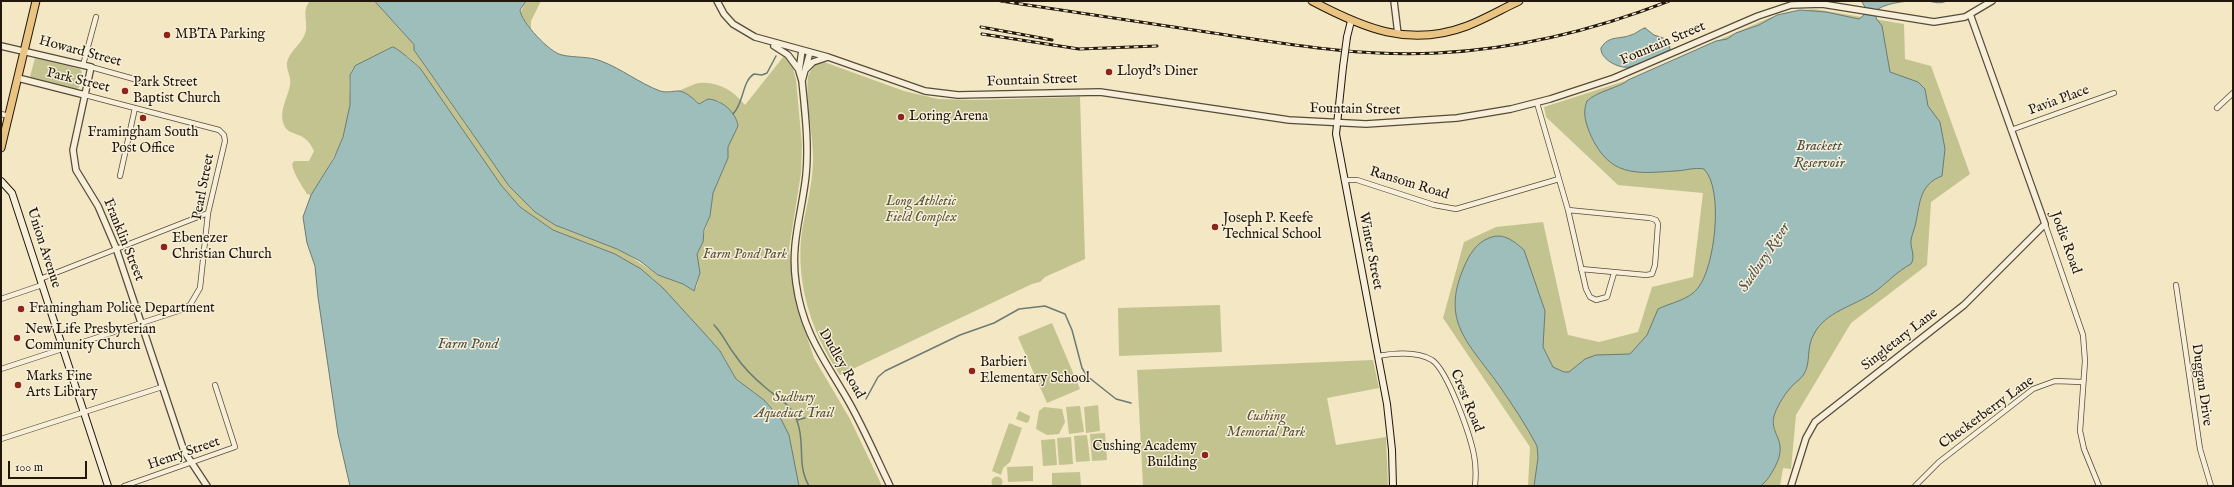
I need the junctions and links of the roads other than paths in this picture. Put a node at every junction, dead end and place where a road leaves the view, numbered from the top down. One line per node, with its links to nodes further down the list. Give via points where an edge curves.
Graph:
1 (36, 1): 14 (main road)
2 (717, 1): 12 (street, Fountain Street, via 733,24 749,35)
3 (1312, 1): 10 (main road)
4 (1394, 1): 11 (street)
5 (1519, 1): 7 (main road)
6 (1992, 1): 8 (street, Fountain Street)
7 (1506, 4): 11 (main road, via 1467,25 1446,32 1423,35)
8 (1970, 14): 26 (street, Fountain Street, via 1953,20 1934,22 1814,3 1784,7 1621,75); 32 (street, Jodie Road)
9 (96, 17): 18 (street)
10 (1351, 21): 11 (main road); 31 (main road, Winter Street, bridge)
11 (1398, 34)
12 (763, 40): 15 (street, Fountain Street); 20 (street, via 788,55)
13 (1, 46): 14 (street, Howard Street)
14 (24, 50): 18 (street, Howard Street); 21 (main road)
15 (802, 50): 16 (street, Fountain Street); 20 (street, Dudley Road)
16 (810, 52): 17 (street, Fountain Street); 20 (street, Dudley Road)
17 (828, 57): 20 (street, via 813,62); 31 (street, Fountain Street, via 910,87 943,94 1100,92)
18 (83, 65): 19 (street, Howard Street)
19 (91, 67): 22 (street, Howard Street); 25 (street, Franklin Street)
20 (802, 72): 61 (street, Dudley Road, via 807,163 794,247 800,306 811,339 854,412)
21 (18, 78): 25 (street, Park Street); 30 (main road)
22 (152, 84)
23 (2233, 92): 28 (street)
24 (2114, 93): 32 (street, Pavia Place)
25 (85, 95): 27 (street, Park Street); 42 (street, Franklin Street, via 74,143 73,160 79,176 101,212)
26 (1537, 103): 31 (street, Fountain Street, via 1437,120 1391,124); 36 (street)
27 (135, 108): 33 (street, Park Street, via 219,130); 35 (street)
28 (2217, 108)
29 (1, 114): 30 (street)
30 (9, 116): 34 (main road)
31 (1336, 124): 38 (main road, Winter Street)
32 (2011, 130): 41 (street, Jodie Road)
33 (224, 135): 40 (street, Pearl Street)
34 (1, 148)
35 (120, 176)
36 (1559, 179): 38 (street, Ransom Road, via 1456,209 1434,205 1357,180); 39 (street)
37 (1, 180): 45 (main road, Union Avenue, via 12,193)
38 (1344, 180): 50 (main road, Winter Street)
39 (1568, 210): 43 (street); 44 (street, via 1650,218 1658,221 1652,274)
40 (208, 213): 42 (street); 48 (street, Pearl Street, via 202,281 194,300 178,311)
41 (2045, 224): 52 (street, Jodie Road, via 2082,327 2085,353); 64 (street, Singletary Lane, via 1968,302 1815,422 1806,438)
42 (116, 248): 45 (street); 48 (street, Franklin Street)
43 (1581, 269): 44 (street); 44 (street, via 1587,293 1596,300 1607,297)
44 (1614, 272)
45 (41, 282): 47 (street); 49 (main road, Union Avenue)
46 (2176, 285): 67 (street, Duggan Drive, via 2200,449)
47 (1, 299)
48 (142, 323): 49 (street, Pearl Street); 54 (street, Franklin Street)
49 (63, 349): 51 (street, Pearl Street); 55 (main road, Union Avenue)
50 (1378, 356): 62 (main road, Winter Street, via 1390,429); 63 (street, Crest Road, via 1416,354 1427,357 1441,368 1471,442 1475,461)
51 (1, 369)
52 (2082, 382): 65 (street, Checkerberry Lane, via 2055,381 2033,389 1939,462); 66 (street, Jodie Road, via 2080,430 2084,449)
53 (215, 385): 57 (street, Henry Street, via 235,447)
54 (162, 387): 55 (street); 57 (street, Franklin Street)
55 (84, 412): 56 (street); 58 (main road, Union Avenue)
56 (1, 439)
57 (190, 463): 59 (street, Henry Street); 60 (street, Franklin Street)
58 (108, 486)
59 (124, 486)
60 (206, 486)
61 (890, 486)
62 (1393, 486)
63 (1475, 486)
64 (1791, 486)
65 (1915, 486)
66 (2099, 486)
67 (2211, 486)

